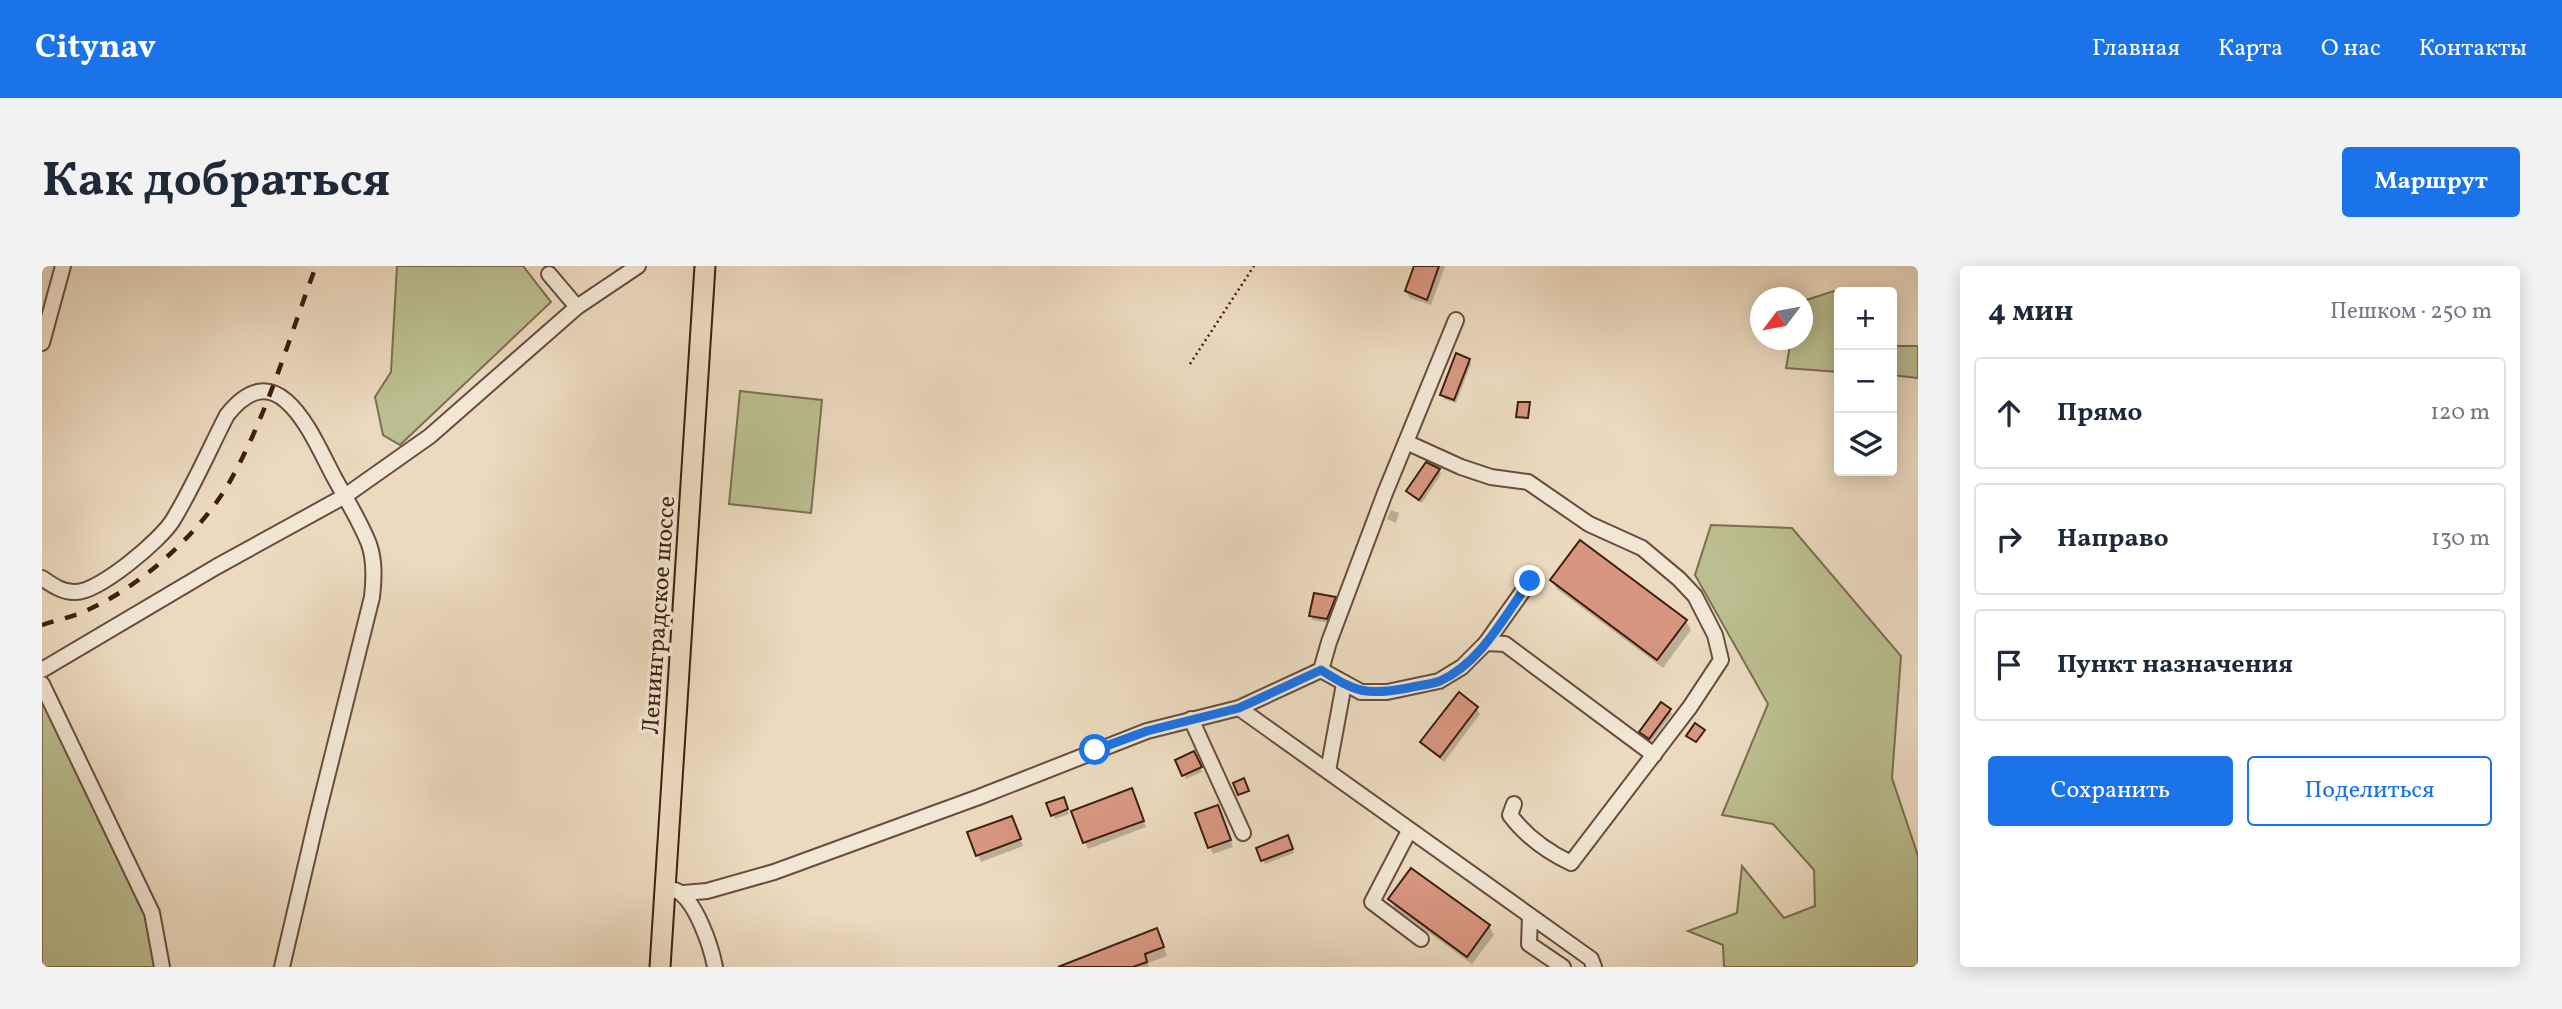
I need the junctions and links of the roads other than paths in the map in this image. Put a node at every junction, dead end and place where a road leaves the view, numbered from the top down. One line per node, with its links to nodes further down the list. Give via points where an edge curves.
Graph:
1 (63, 266): 7 (street)
2 (638, 266): 5 (street)
3 (705, 266): 24 (main road, Ленинградское шоссе)
4 (549, 274): 5 (street)
5 (577, 307): 9 (street, via 430,436)
6 (1456, 320): 8 (street)
7 (42, 343)
8 (1406, 442): 14 (street); 19 (street, via 1491,477 1528,482 1589,524 1642,548 1695,596 1715,635 1721,660)
9 (345, 496): 10 (street, via 295,408 280,395 255,393 227,415 172,522 125,567 77,593 58,589); 13 (street); 28 (street, via 369,545 374,570 372,597)
10 (42, 578)
11 (1530, 581): 12 (street)
12 (1486, 643): 16 (street, via 1462,667 1439,681 1387,692 1360,692); 19 (street, via 1505,644 1525,657)
13 (42, 670)
14 (1321, 670): 16 (street); 17 (street)
15 (42, 684): 27 (street, via 152,913)
16 (1344, 684): 20 (street)
17 (1239, 708): 18 (street); 20 (street)
18 (1191, 719): 23 (street); 24 (street, via 1095,750 774,872 707,891)
19 (1654, 755): 21 (street, via 1571,863 1520,828 1510,815)
20 (1328, 771): 22 (street)
21 (1514, 804)
22 (1409, 831): 25 (street); 26 (street, via 1372,902)
23 (1243, 833)
24 (674, 889): 29 (main road, Ленинградское шоссе); 30 (street, via 697,916)
25 (1530, 916): 31 (street, via 1529,944); 32 (street, via 1591,959)
26 (1422, 939)
27 (162, 967)
28 (282, 967)
29 (660, 967)
30 (715, 967)
31 (1563, 967)
32 (1594, 967)

